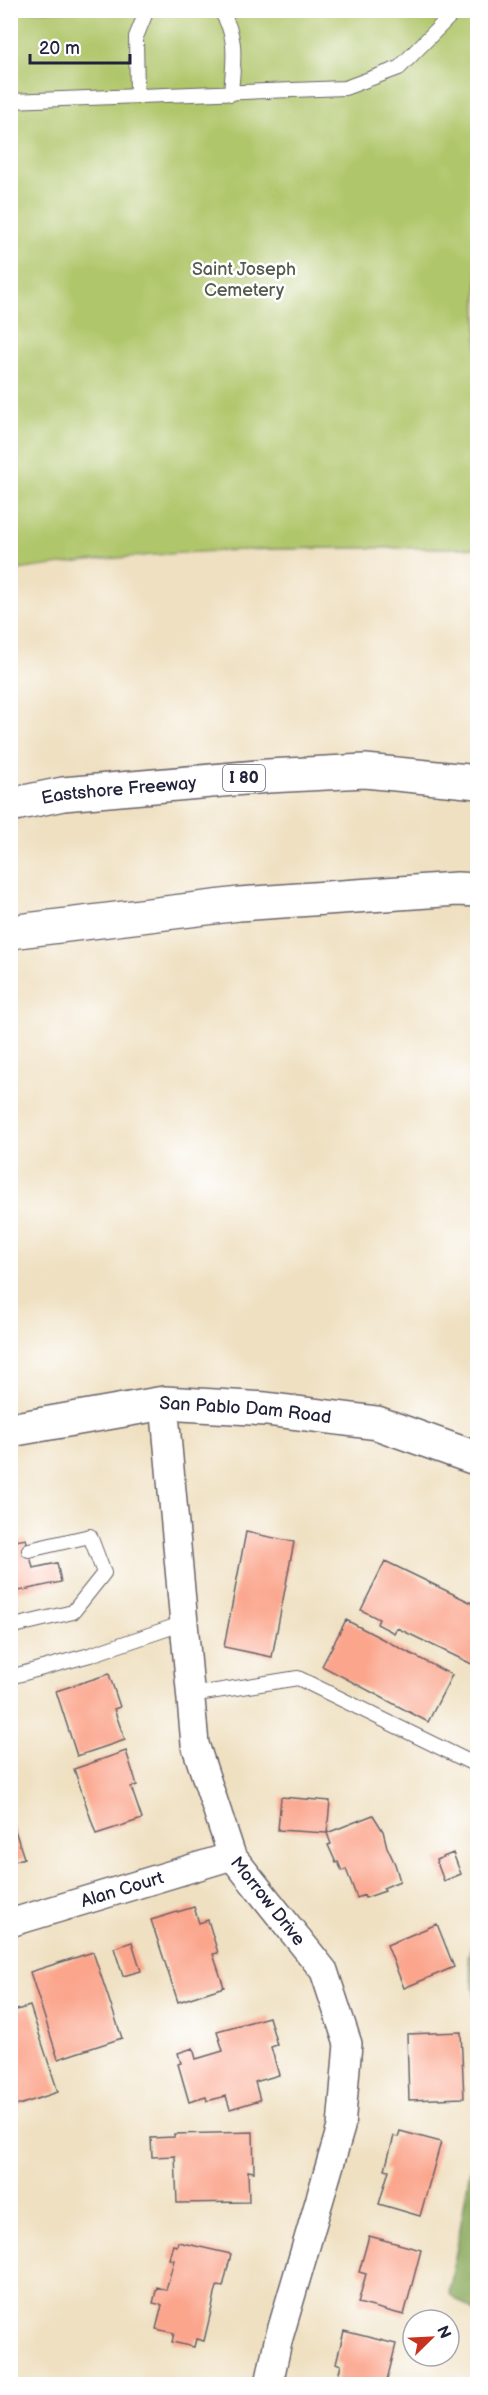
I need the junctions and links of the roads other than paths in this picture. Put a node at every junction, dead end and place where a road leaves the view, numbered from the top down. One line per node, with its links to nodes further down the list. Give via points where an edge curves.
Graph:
1 (147, 10): 5 (lane, via 136,37)
2 (220, 10): 4 (lane, via 230,25 234,43)
3 (456, 10): 4 (lane, via 399,68 345,88)
4 (231, 94): 5 (lane)
5 (137, 95): 6 (lane)
6 (10, 101)
7 (477, 782): 8 (main road, Eastshore Freeway / I 80, via 365,771 63,795)
8 (10, 805)
9 (477, 890): 10 (main road, via 239,904)
10 (10, 932)
11 (164, 1403): 12 (main road, San Pablo Dam Road); 13 (main road, San Pablo Dam Road, via 266,1409 377,1423); 15 (street, Morrow Drive)
12 (10, 1430)
13 (477, 1459)
14 (29, 1550): 16 (lane, via 90,1536 104,1573 73,1612)
15 (184, 1623): 17 (lane); 18 (street, Morrow Drive)
16 (10, 1627)
17 (10, 1677)
18 (191, 1695): 19 (lane, via 298,1678); 20 (street, Morrow Drive, via 195,1744)
19 (477, 1766)
20 (232, 1856): 21 (street, Alan Court); 22 (street, Morrow Drive, via 324,1971 348,2043 341,2127 278,2341)
21 (10, 1923)
22 (269, 2385)

